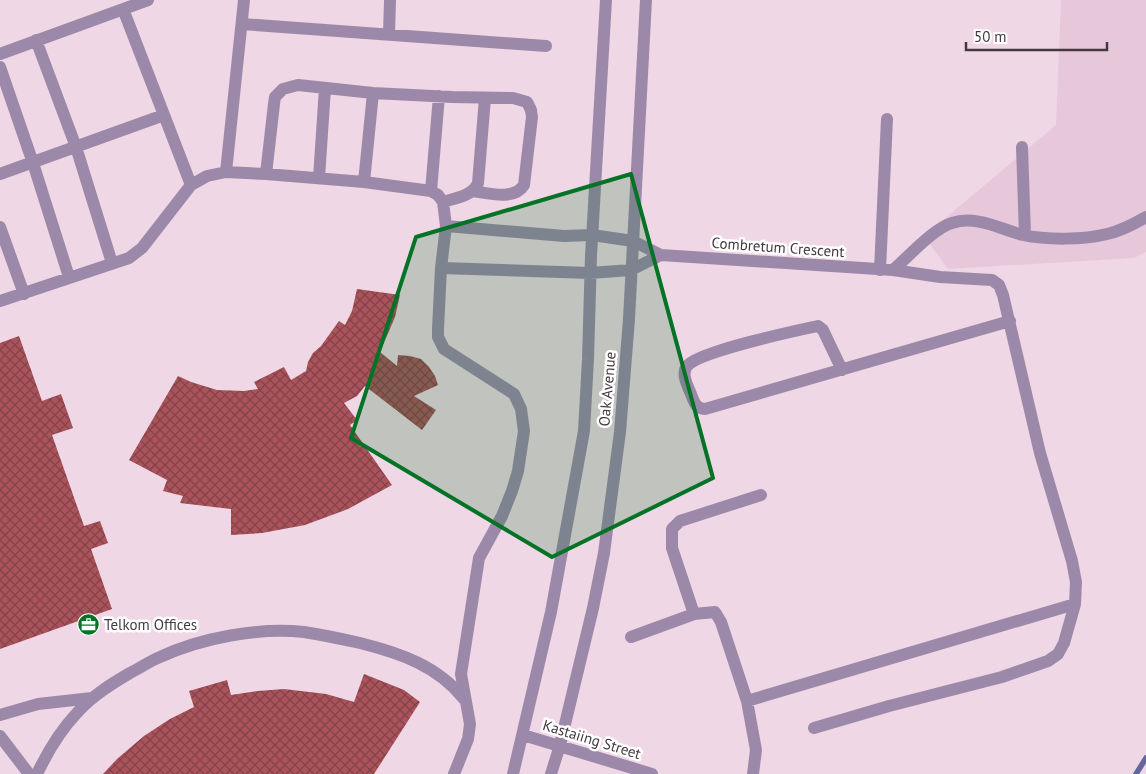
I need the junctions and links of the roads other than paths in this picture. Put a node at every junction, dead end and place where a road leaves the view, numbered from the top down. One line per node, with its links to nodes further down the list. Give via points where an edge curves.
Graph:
1 (148, 0): 6 (street)
2 (244, 0): 7 (street)
3 (390, 0): 8 (street)
4 (606, 0): 34 (street, Oak Avenue)
5 (646, 0): 36 (street, Oak Avenue)
6 (123, 9): 9 (street); 17 (street)
7 (242, 24): 8 (street); 22 (street)
8 (389, 34): 10 (street)
9 (36, 40): 11 (street); 19 (street)
10 (546, 46)
11 (0, 54)
12 (0, 67): 21 (street)
13 (325, 88): 14 (street); 24 (street, via 298,85 283,89 275,98); 25 (street)
14 (373, 93): 15 (street); 26 (street)
15 (439, 96): 16 (street); 28 (street)
16 (486, 98): 29 (street, via 478,183); 29 (street, via 513,98 529,106 532,117 524,185 515,194)
17 (164, 115): 19 (street); 27 (street)
18 (886, 119): 41 (street)
19 (76, 147): 21 (street); 38 (street)
20 (1022, 147): 35 (street)
21 (32, 162): 23 (street); 43 (street)
22 (226, 172): 24 (street); 27 (street, via 207,176)
23 (0, 174)
24 (266, 174): 25 (street)
25 (319, 178): 26 (street)
26 (364, 182): 28 (street)
27 (191, 185): 38 (street, via 142,248 129,258)
28 (431, 191): 30 (street)
29 (472, 191): 30 (street)
30 (443, 202): 32 (street)
31 (1146, 217): 35 (street, via 1107,234 1072,238)
32 (446, 226): 34 (street, Combretum Crescent, via 564,236); 39 (street)
33 (0, 227): 44 (street)
34 (592, 235): 36 (street, Combretum Crescent); 42 (street, Oak Avenue)
35 (1024, 235): 41 (street, via 970,220 951,223)
36 (634, 241): 37 (street, Combretum Crescent); 40 (street, Oak Avenue)
37 (661, 255): 40 (street); 41 (street, Combretum Crescent)
38 (112, 263): 43 (street)
39 (441, 268): 42 (street); 53 (street, via 438,329 441,346 514,394 521,409 524,431 512,491 479,558 462,661)
40 (631, 270): 42 (street); 59 (street, Oak Avenue, via 620,432 604,553)
41 (886, 270): 46 (street, Combretum Crescent, via 995,281 1003,295)
42 (590, 273): 57 (street, Oak Avenue, via 584,431 551,612)
43 (69, 277): 44 (street)
44 (24, 294): 45 (street)
45 (0, 300)
46 (1010, 321): 47 (street); 49 (street, via 1040,453 1072,561 1076,582)
47 (842, 370): 47 (street, via 706,409 695,405 685,371 687,365 697,359 818,326)
48 (761, 495): 50 (street, via 680,521 672,529 672,548)
49 (1075, 604): 54 (street); 56 (street, via 1064,643 1058,654 1048,661 1002,677)
50 (694, 614): 51 (street); 54 (street, via 713,612 718,615)
51 (631, 637)
52 (92, 698): 53 (street, via 159,657 198,643 280,631 304,632 389,650 436,672); 55 (street, via 38,704); 61 (street, via 63,730)
53 (465, 699): 62 (street, via 470,724 468,739)
54 (746, 701): 66 (street, via 756,750)
55 (0, 715)
56 (814, 728)
57 (523, 735): 59 (street, Kastaiing Street); 63 (street, Oak Avenue)
58 (0, 736): 60 (street)
59 (560, 745): 64 (street, Oak Avenue); 65 (street, Kastaiing Street)
60 (29, 774)
61 (37, 774)
62 (454, 774)
63 (513, 774)
64 (551, 774)
65 (652, 774)
66 (753, 774)

